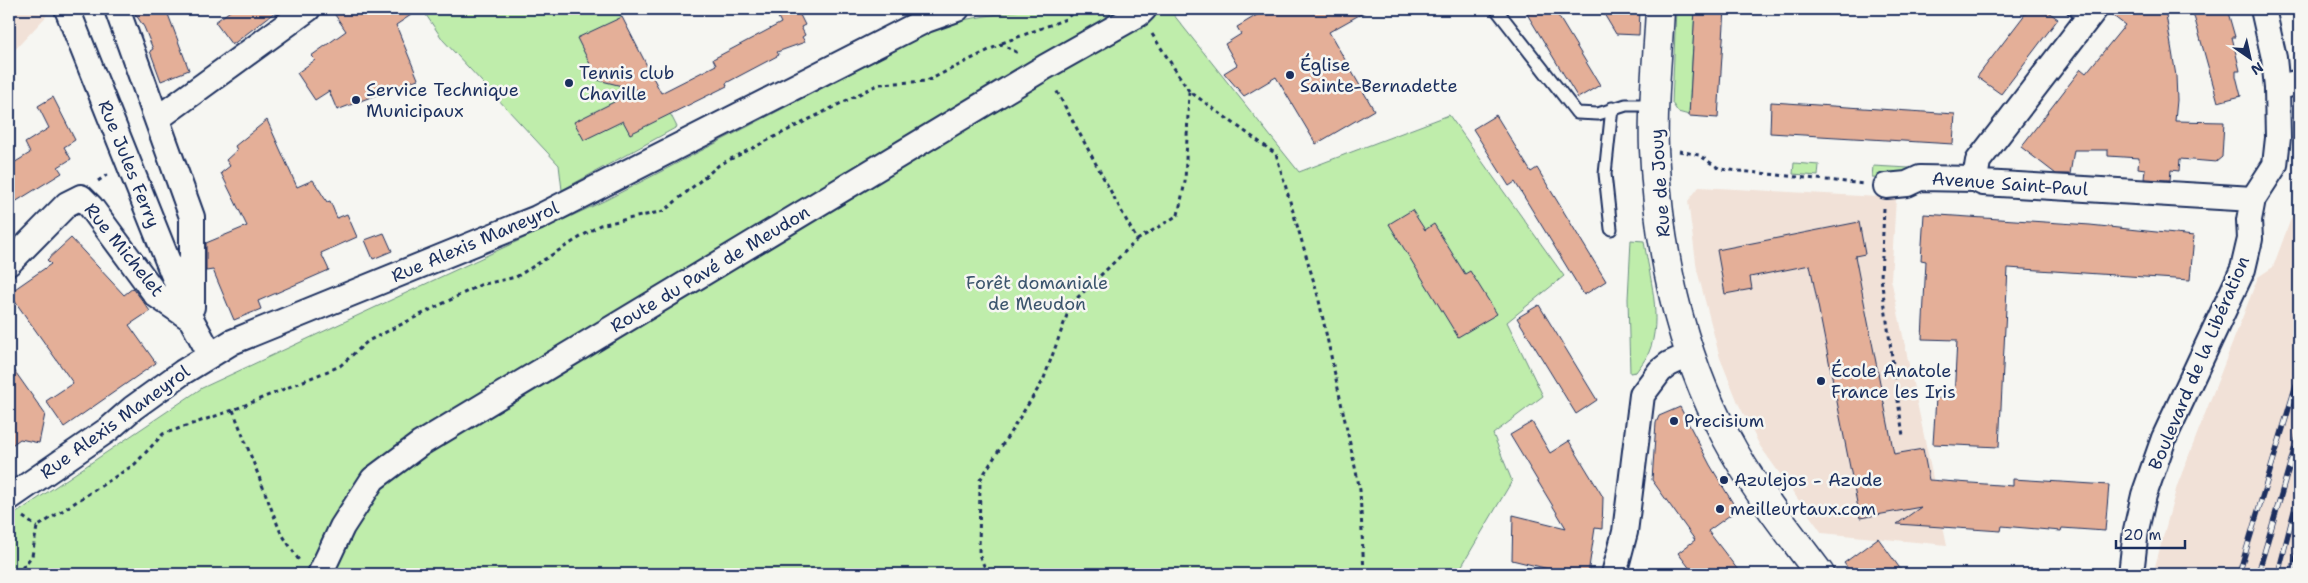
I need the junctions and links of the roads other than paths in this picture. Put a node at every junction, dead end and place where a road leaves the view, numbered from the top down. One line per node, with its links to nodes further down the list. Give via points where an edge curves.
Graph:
1 (117, 9): 13 (street)
2 (308, 9): 13 (street)
3 (957, 9): 20 (street, Rue Alexis Maneyrol, via 926,20 537,218 232,342)
4 (1496, 9): 12 (lane, via 1577,113 1598,114)
5 (1660, 9): 11 (main road, Rue de Jouy)
6 (2263, 9): 10 (street, Boulevard de la Libération, via 2274,58)
7 (67, 10): 19 (street, Rue Jules Ferry)
8 (1141, 12): 23 (street, Route du Pavé de Meudon, via 420,444 373,479)
9 (2085, 12): 14 (street, via 1978,161)
10 (2288, 85): 16 (street, Boulevard de la Libération, via 2275,165)
11 (1656, 105): 12 (lane); 21 (main road, Rue de Jouy, via 1654,148 1660,215 1670,280)
12 (1612, 108): 17 (lane, via 1605,174)
13 (157, 119): 19 (street, via 192,217)
14 (1975, 179): 15 (street, Avenue Saint-Paul, via 1920,178 1907,184); 16 (street, Avenue Saint-Paul, via 1983,183)
15 (1886, 186)
16 (2253, 199): 26 (street, Boulevard de la Libération, via 2244,269 2164,438 2144,496)
17 (1610, 229)
18 (9, 263): 19 (street, Rue Michelet, via 67,204 81,197 156,295)
19 (192, 319): 20 (street, Rue Michelet)
20 (210, 354): 22 (street, Rue Alexis Maneyrol)
21 (1691, 354): 24 (street, via 1660,371 1642,395 1625,532); 25 (main road, Rue de Jouy, via 1726,436 1757,488)
22 (9, 498)
23 (312, 571)
24 (1614, 574)
25 (1820, 574)
26 (2131, 574)

